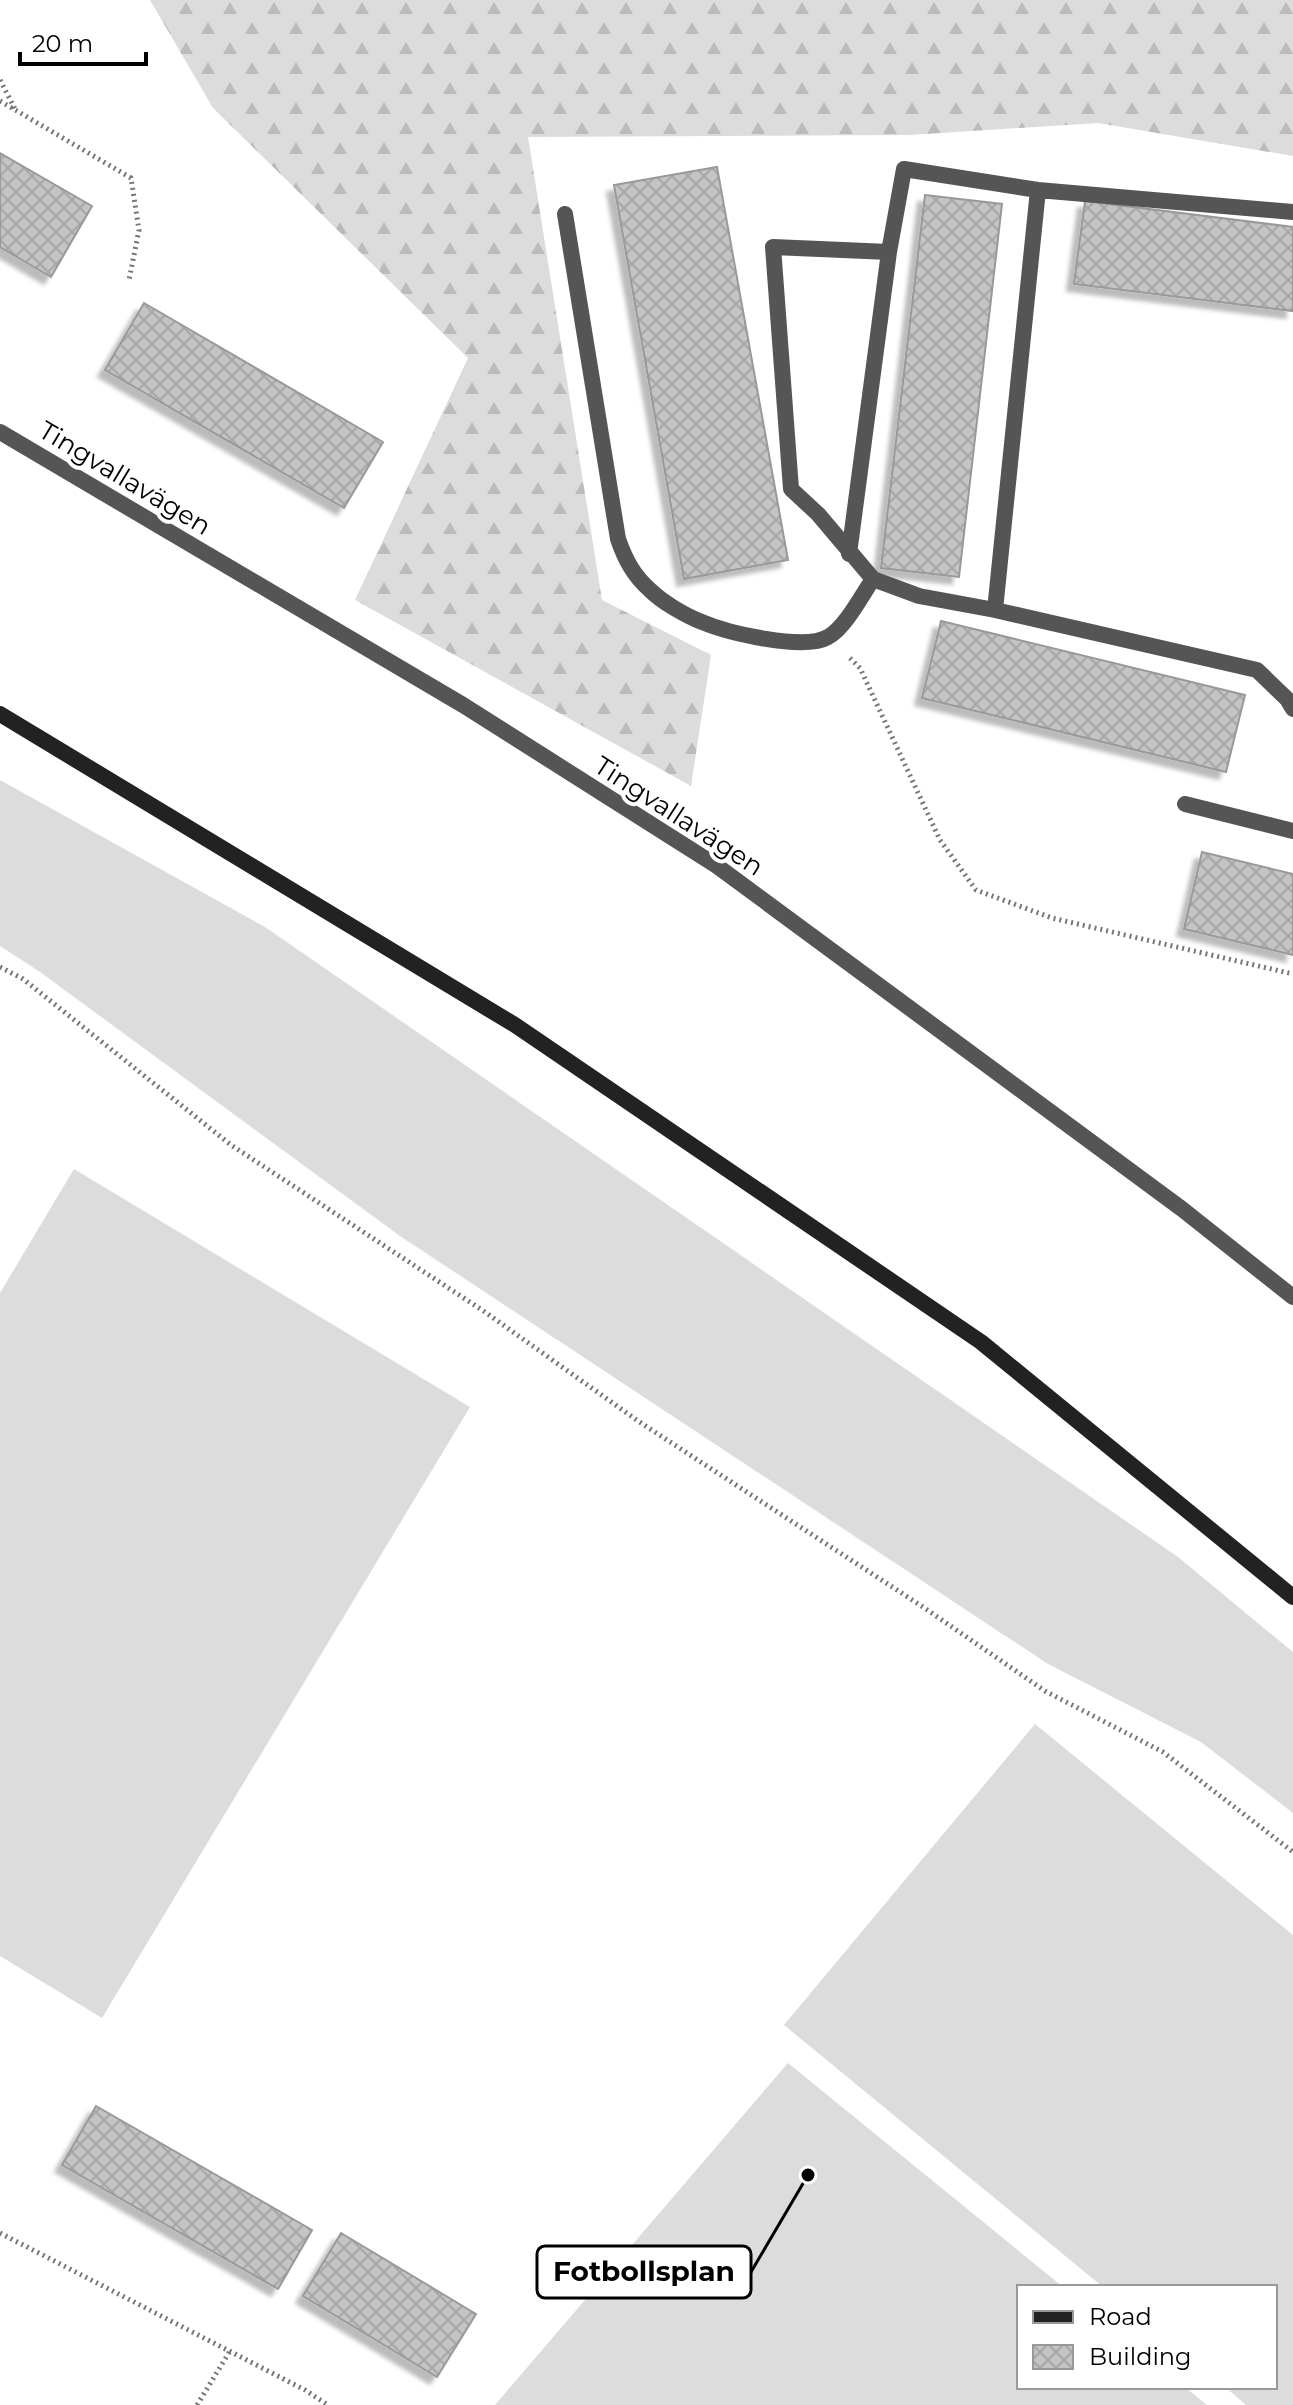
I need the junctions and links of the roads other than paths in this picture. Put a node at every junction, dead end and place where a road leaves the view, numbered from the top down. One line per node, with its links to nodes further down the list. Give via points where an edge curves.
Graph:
1 (1038, 190): 2 (street); 4 (street, via 904,169); 8 (street)
2 (1293, 212)
3 (565, 214): 7 (street, via 618,539 628,567 651,592 701,622 808,644 830,637)
4 (889, 252): 6 (street); 6 (street, via 773,247 791,489)
5 (0, 432): 13 (street, Tingvallavägen, via 463,705 717,866)
6 (849, 554): 7 (street)
7 (873, 579): 8 (street, via 919,596)
8 (995, 610): 9 (street, via 1257,670)
9 (1293, 709)
10 (0, 714): 14 (main road, via 515,1025 981,1342)
11 (1185, 804): 12 (street)
12 (1293, 831)
13 (1293, 1297)
14 (1293, 1597)

